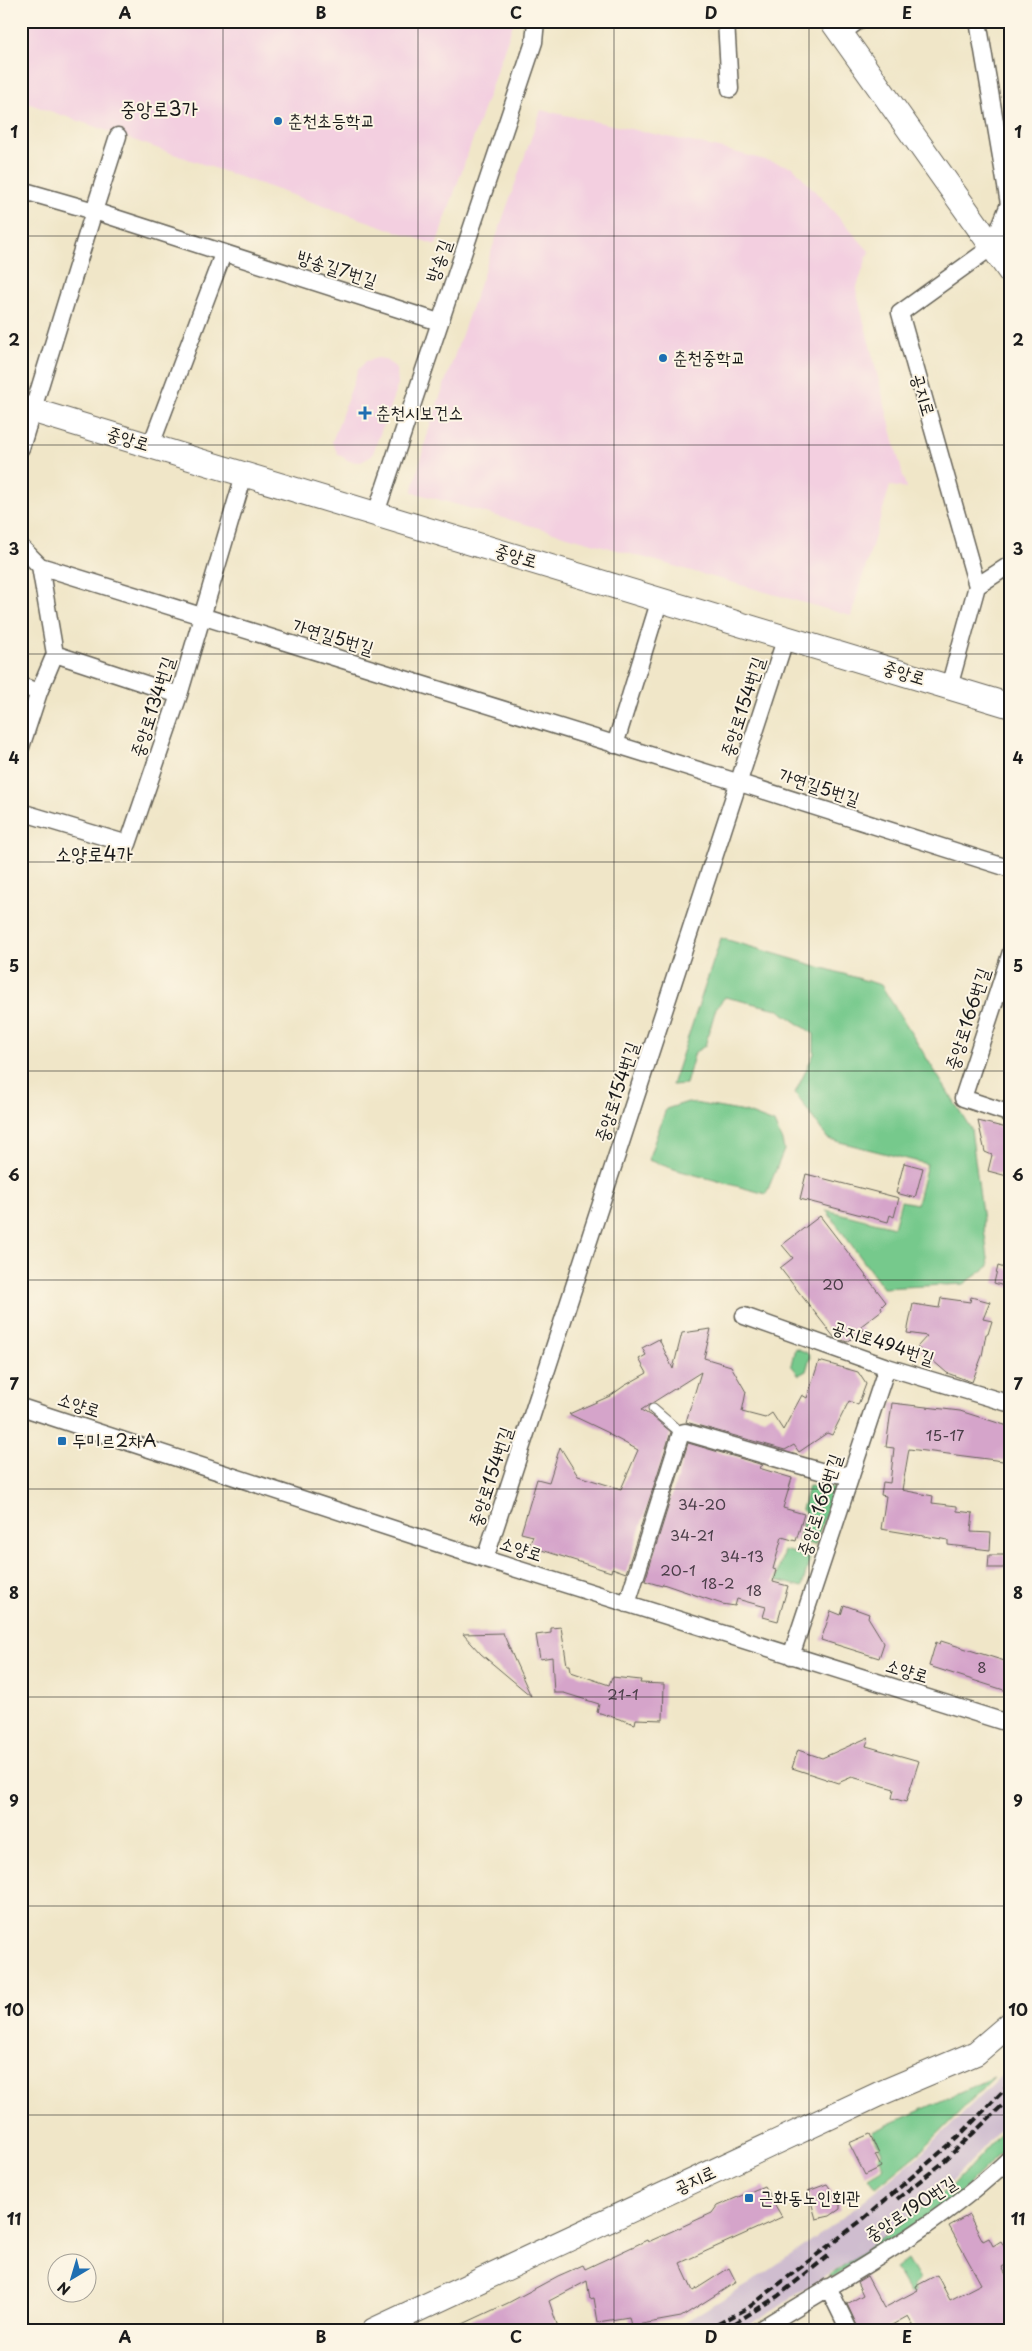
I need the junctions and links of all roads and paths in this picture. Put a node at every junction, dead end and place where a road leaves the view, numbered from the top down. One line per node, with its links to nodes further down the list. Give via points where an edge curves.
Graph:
1 (536, 21): 12 (street, 방송길, via 534,42)
2 (726, 21): 5 (street)
3 (978, 21): 9 (street, via 1009,204)
4 (844, 25): 9 (street)
5 (730, 89)
6 (118, 136): 8 (street)
7 (21, 190): 8 (street, 방송길7번길)
8 (94, 211): 10 (street, 방송길7번길); 13 (street)
9 (1001, 240): 11 (street); 21 (street, 공지로, via 900,313)
10 (223, 254): 12 (street, 방송길7번길); 14 (street)
11 (1011, 273)
12 (439, 322): 17 (street, 방송길)
13 (27, 409): 14 (street, 중앙로); 15 (street)
14 (151, 446): 16 (street, 중앙로)
15 (21, 448)
16 (244, 475): 17 (street, 중앙로); 23 (street, 중앙로134번길)
17 (376, 514): 22 (street, 중앙로)
18 (21, 547): 20 (street, 가연길5번길)
19 (1011, 564): 21 (street)
20 (40, 566): 23 (street, 가연길5번길); 25 (street)
21 (977, 586): 27 (street)
22 (660, 599): 24 (street, 중앙로); 31 (street)
23 (203, 617): 29 (street, 중앙로134번길); 31 (street, 가연길5번길)
24 (786, 637): 27 (street, 중앙로); 33 (street, 중앙로154번길)
25 (55, 654): 28 (street); 29 (street)
26 (21, 686): 28 (street)
27 (949, 687): 30 (street, 중앙로)
28 (39, 692): 32 (street)
29 (179, 695): 34 (street, 중앙로134번길, via 128,844)
30 (1011, 706)
31 (615, 745): 33 (street, 가연길5번길)
32 (21, 747)
33 (740, 782): 35 (street, 가연길5번길); 46 (street, 중앙로154번길)
34 (21, 812)
35 (1011, 869)
36 (1011, 952): 37 (street, 중앙로166번길)
37 (1006, 986): 38 (street, 중앙로166번길, via 963,1098)
38 (1011, 1114)
39 (744, 1316): 40 (street, 공지로494번길)
40 (887, 1367): 41 (street, 공지로494번길); 45 (street, 중앙로166번길)
41 (1011, 1404)
42 (21, 1407): 46 (street, 소양로)
43 (653, 1409): 44 (lane)
44 (681, 1433): 45 (street, via 820,1471); 47 (street)
45 (851, 1476): 48 (street, 중앙로166번길)
46 (485, 1558): 47 (street, 소양로)
47 (627, 1604): 48 (street, 소양로)
48 (791, 1656): 49 (street, 소양로)
49 (1010, 1721)
50 (1011, 2023): 55 (street, 공지로, via 976,2053 879,2094)
51 (1011, 2158): 52 (street, 중앙로190번길, via 950,2211)
52 (828, 2287): 56 (street, 중앙로190번길); 57 (street)
53 (21, 2318): 54 (lane)
54 (27, 2330)
55 (374, 2330)
56 (759, 2330)
57 (849, 2330)

